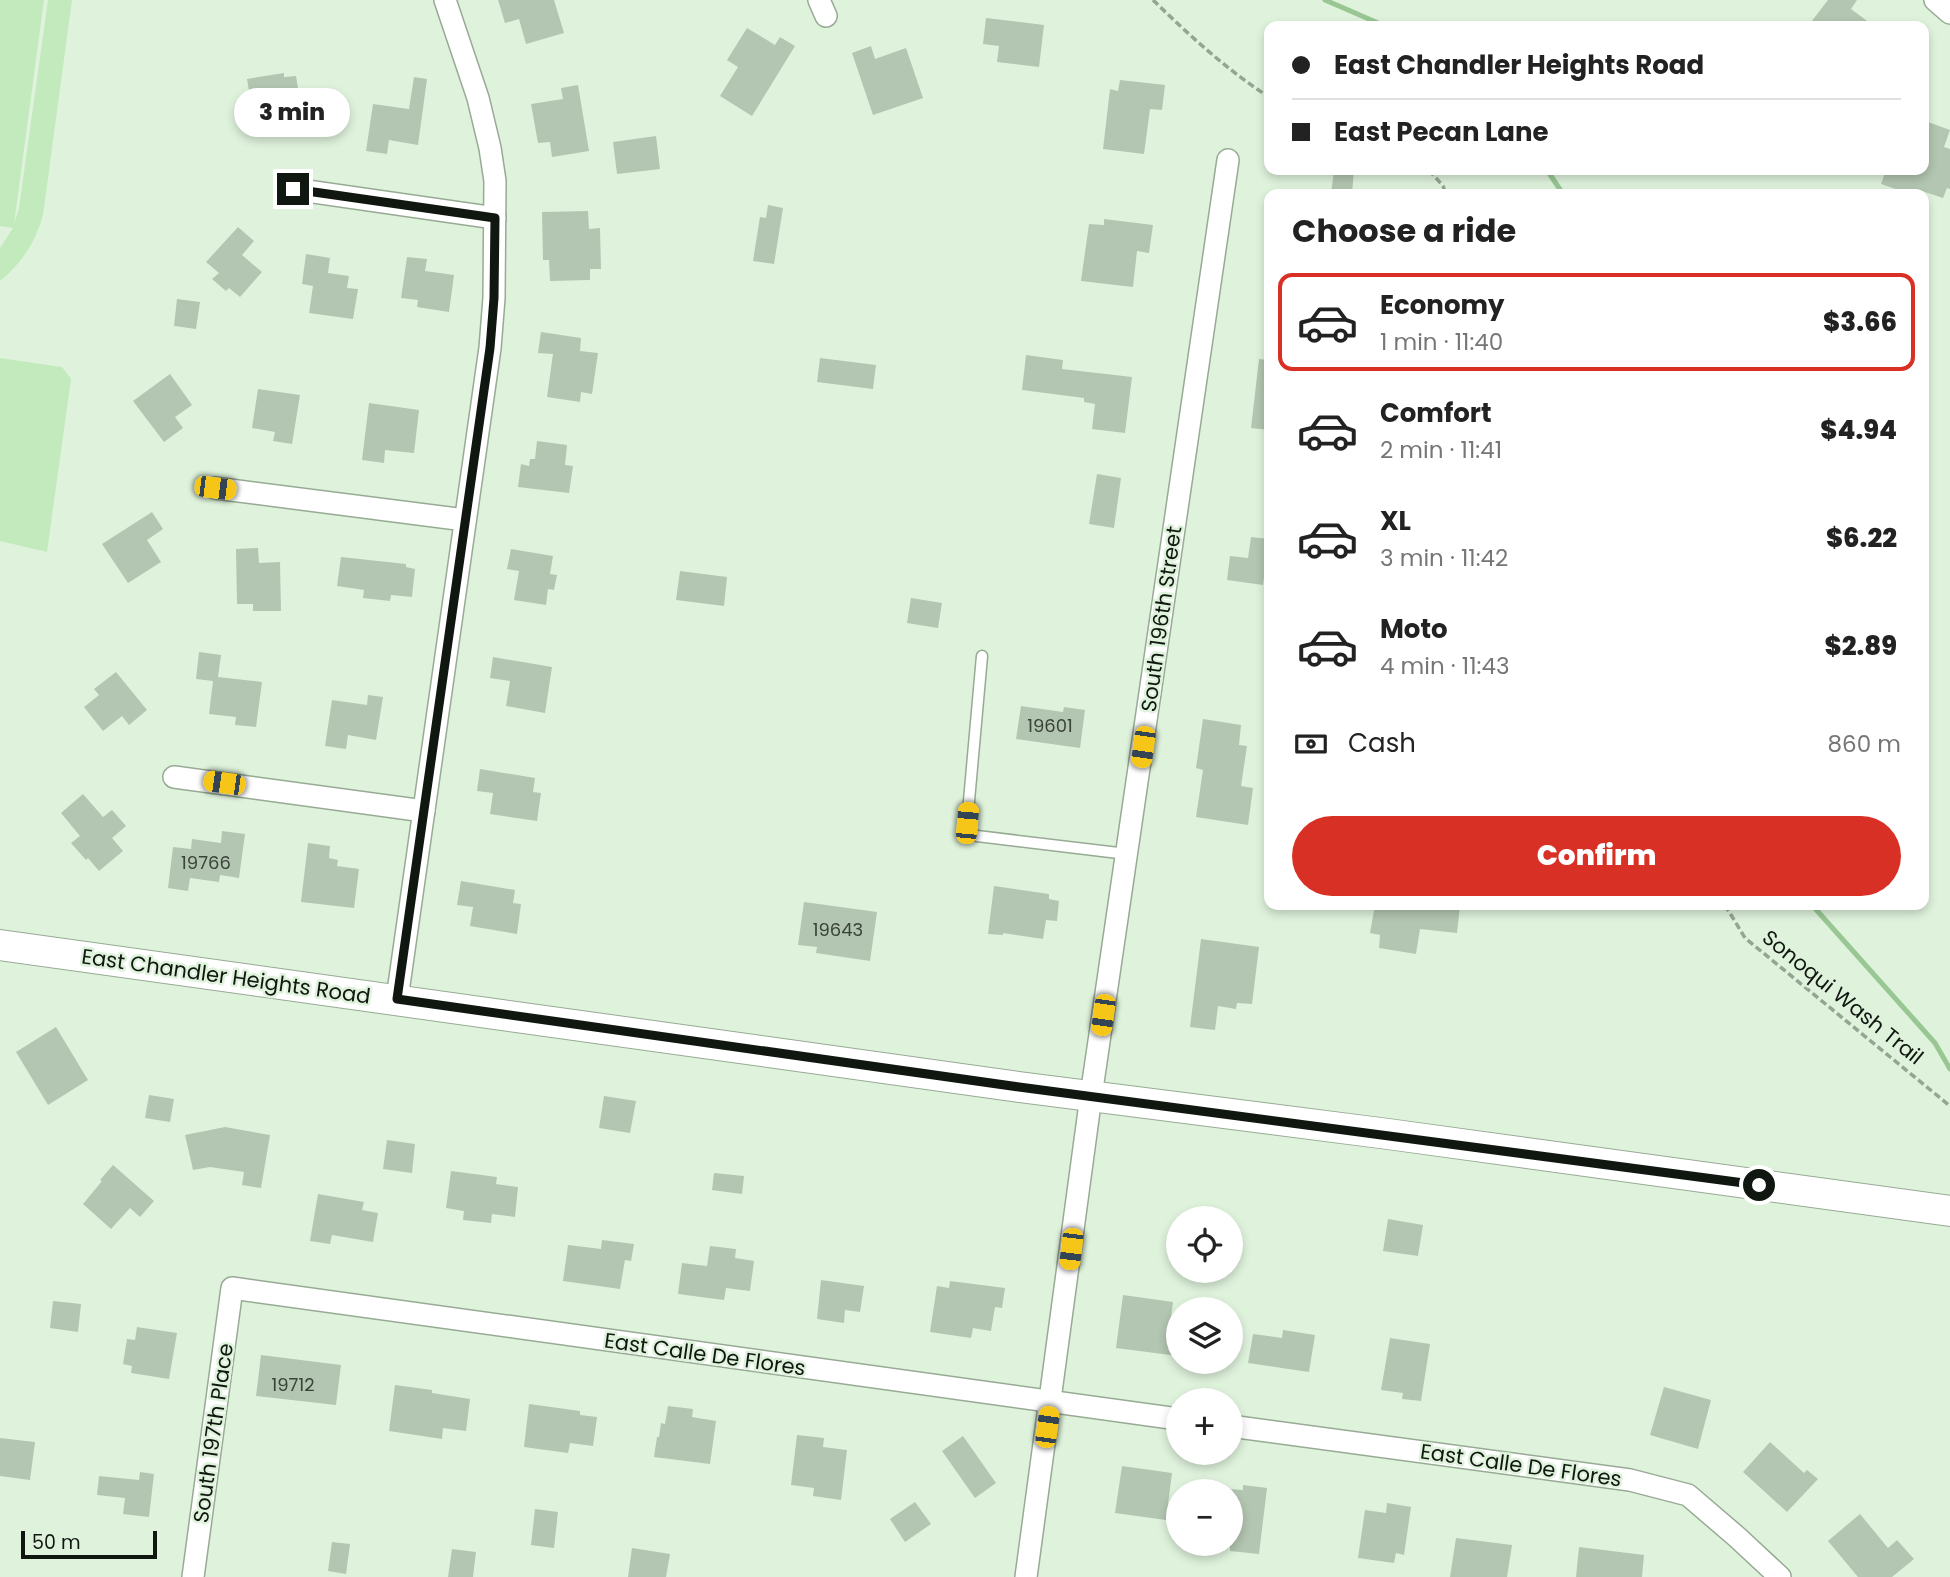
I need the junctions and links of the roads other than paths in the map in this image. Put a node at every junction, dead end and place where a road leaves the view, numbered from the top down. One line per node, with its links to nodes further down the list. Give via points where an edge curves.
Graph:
1 (445, 0): 6 (street, via 490,148)
2 (1935, 0): 3 (street)
3 (1950, 13)
4 (1228, 160): 12 (street, South 196th Street)
5 (293, 189): 6 (street)
6 (495, 218): 8 (street, via 490,348)
7 (215, 488): 8 (street)
8 (465, 520): 11 (street)
9 (982, 656): 12 (lane, via 968,832)
10 (174, 777): 11 (street)
11 (424, 811): 14 (street)
12 (1127, 854): 15 (street, South 196th Street)
13 (0, 945): 14 (main road, East Chandler Heights Road)
14 (397, 999): 15 (main road, East Chandler Heights Road)
15 (1091, 1096): 16 (main road, East Chandler Heights Road); 18 (street, South 196th Street)
16 (1947, 1211)
17 (232, 1288): 18 (street, East Calle De Flores); 21 (street, South 197th Place)
18 (1051, 1402): 19 (street, East Calle De Flores); 22 (street, South 196th Street)
19 (1166, 1417)
20 (1243, 1428): 23 (street, East Calle De Flores, via 1630,1480 1688,1495)
21 (193, 1577)
22 (1026, 1577)
23 (1780, 1577)

